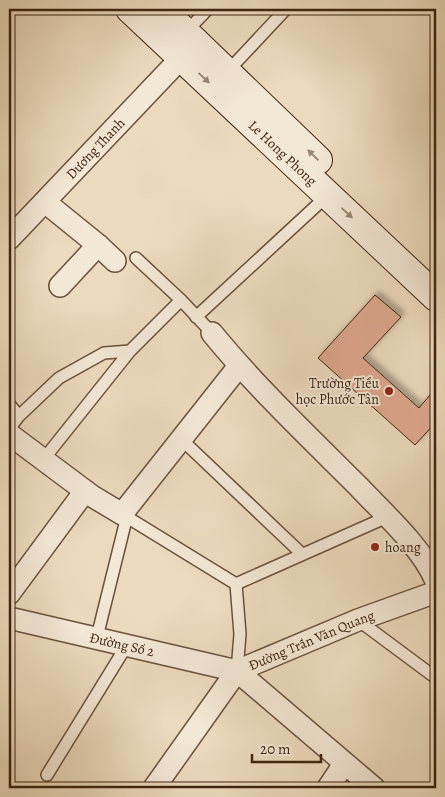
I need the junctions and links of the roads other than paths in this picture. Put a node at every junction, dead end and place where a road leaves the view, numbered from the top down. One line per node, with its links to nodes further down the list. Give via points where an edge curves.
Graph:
1 (130, 9): 5 (main road, Le Hong Phong)
2 (161, 9): 5 (main road, Le Hong Phong)
3 (208, 9): 5 (lane)
4 (286, 9): 6 (lane)
5 (188, 43): 6 (main road, Le Hong Phong); 7 (main road, Le Hong Phong, one-way to 7); 8 (street, Dương Thanh)
6 (227, 72): 13 (main road, Le Hong Phong, one-way to 6)
7 (328, 195): 15 (main road, Le Hong Phong, one-way to 15); 17 (lane)
8 (44, 202): 9 (street, Dương Thanh); 10 (street)
9 (9, 239)
10 (98, 245): 12 (street); 14 (street)
11 (136, 258): 16 (lane)
12 (114, 261)
13 (436, 274)
14 (60, 286)
15 (436, 297)
16 (181, 300): 17 (lane); 19 (lane)
17 (196, 317): 18 (lane)
18 (212, 333): 20 (street)
19 (130, 351): 22 (lane, via 104,353 59,378); 25 (lane)
20 (239, 366): 24 (street); 28 (street)
21 (9, 404): 22 (lane)
22 (14, 425): 23 (lane); 25 (street)
23 (9, 430)
24 (180, 438): 27 (street); 29 (lane)
25 (43, 460): 26 (street)
26 (85, 491): 27 (street); 33 (street)
27 (124, 515): 31 (lane); 36 (lane)
28 (387, 517): 29 (lane); 30 (street, via 426,562)
29 (302, 554): 31 (lane)
30 (436, 581)
31 (236, 584): 38 (lane, via 240,634)
32 (436, 592): 35 (street, Đường Trần Văn Quang)
33 (9, 594)
34 (9, 618): 36 (street, Đường Số 2)
35 (358, 620): 38 (street, Đường Trần Văn Quang); 39 (lane)
36 (97, 637): 37 (street, Đường Số 2)
37 (127, 645): 38 (street, Đường Số 2); 41 (lane)
38 (237, 671): 40 (street); 43 (street, Đường Trần Văn Quang)
39 (436, 678)
40 (344, 764): 42 (street); 44 (street)
41 (47, 775)
42 (370, 787)
43 (154, 788)
44 (328, 788)

